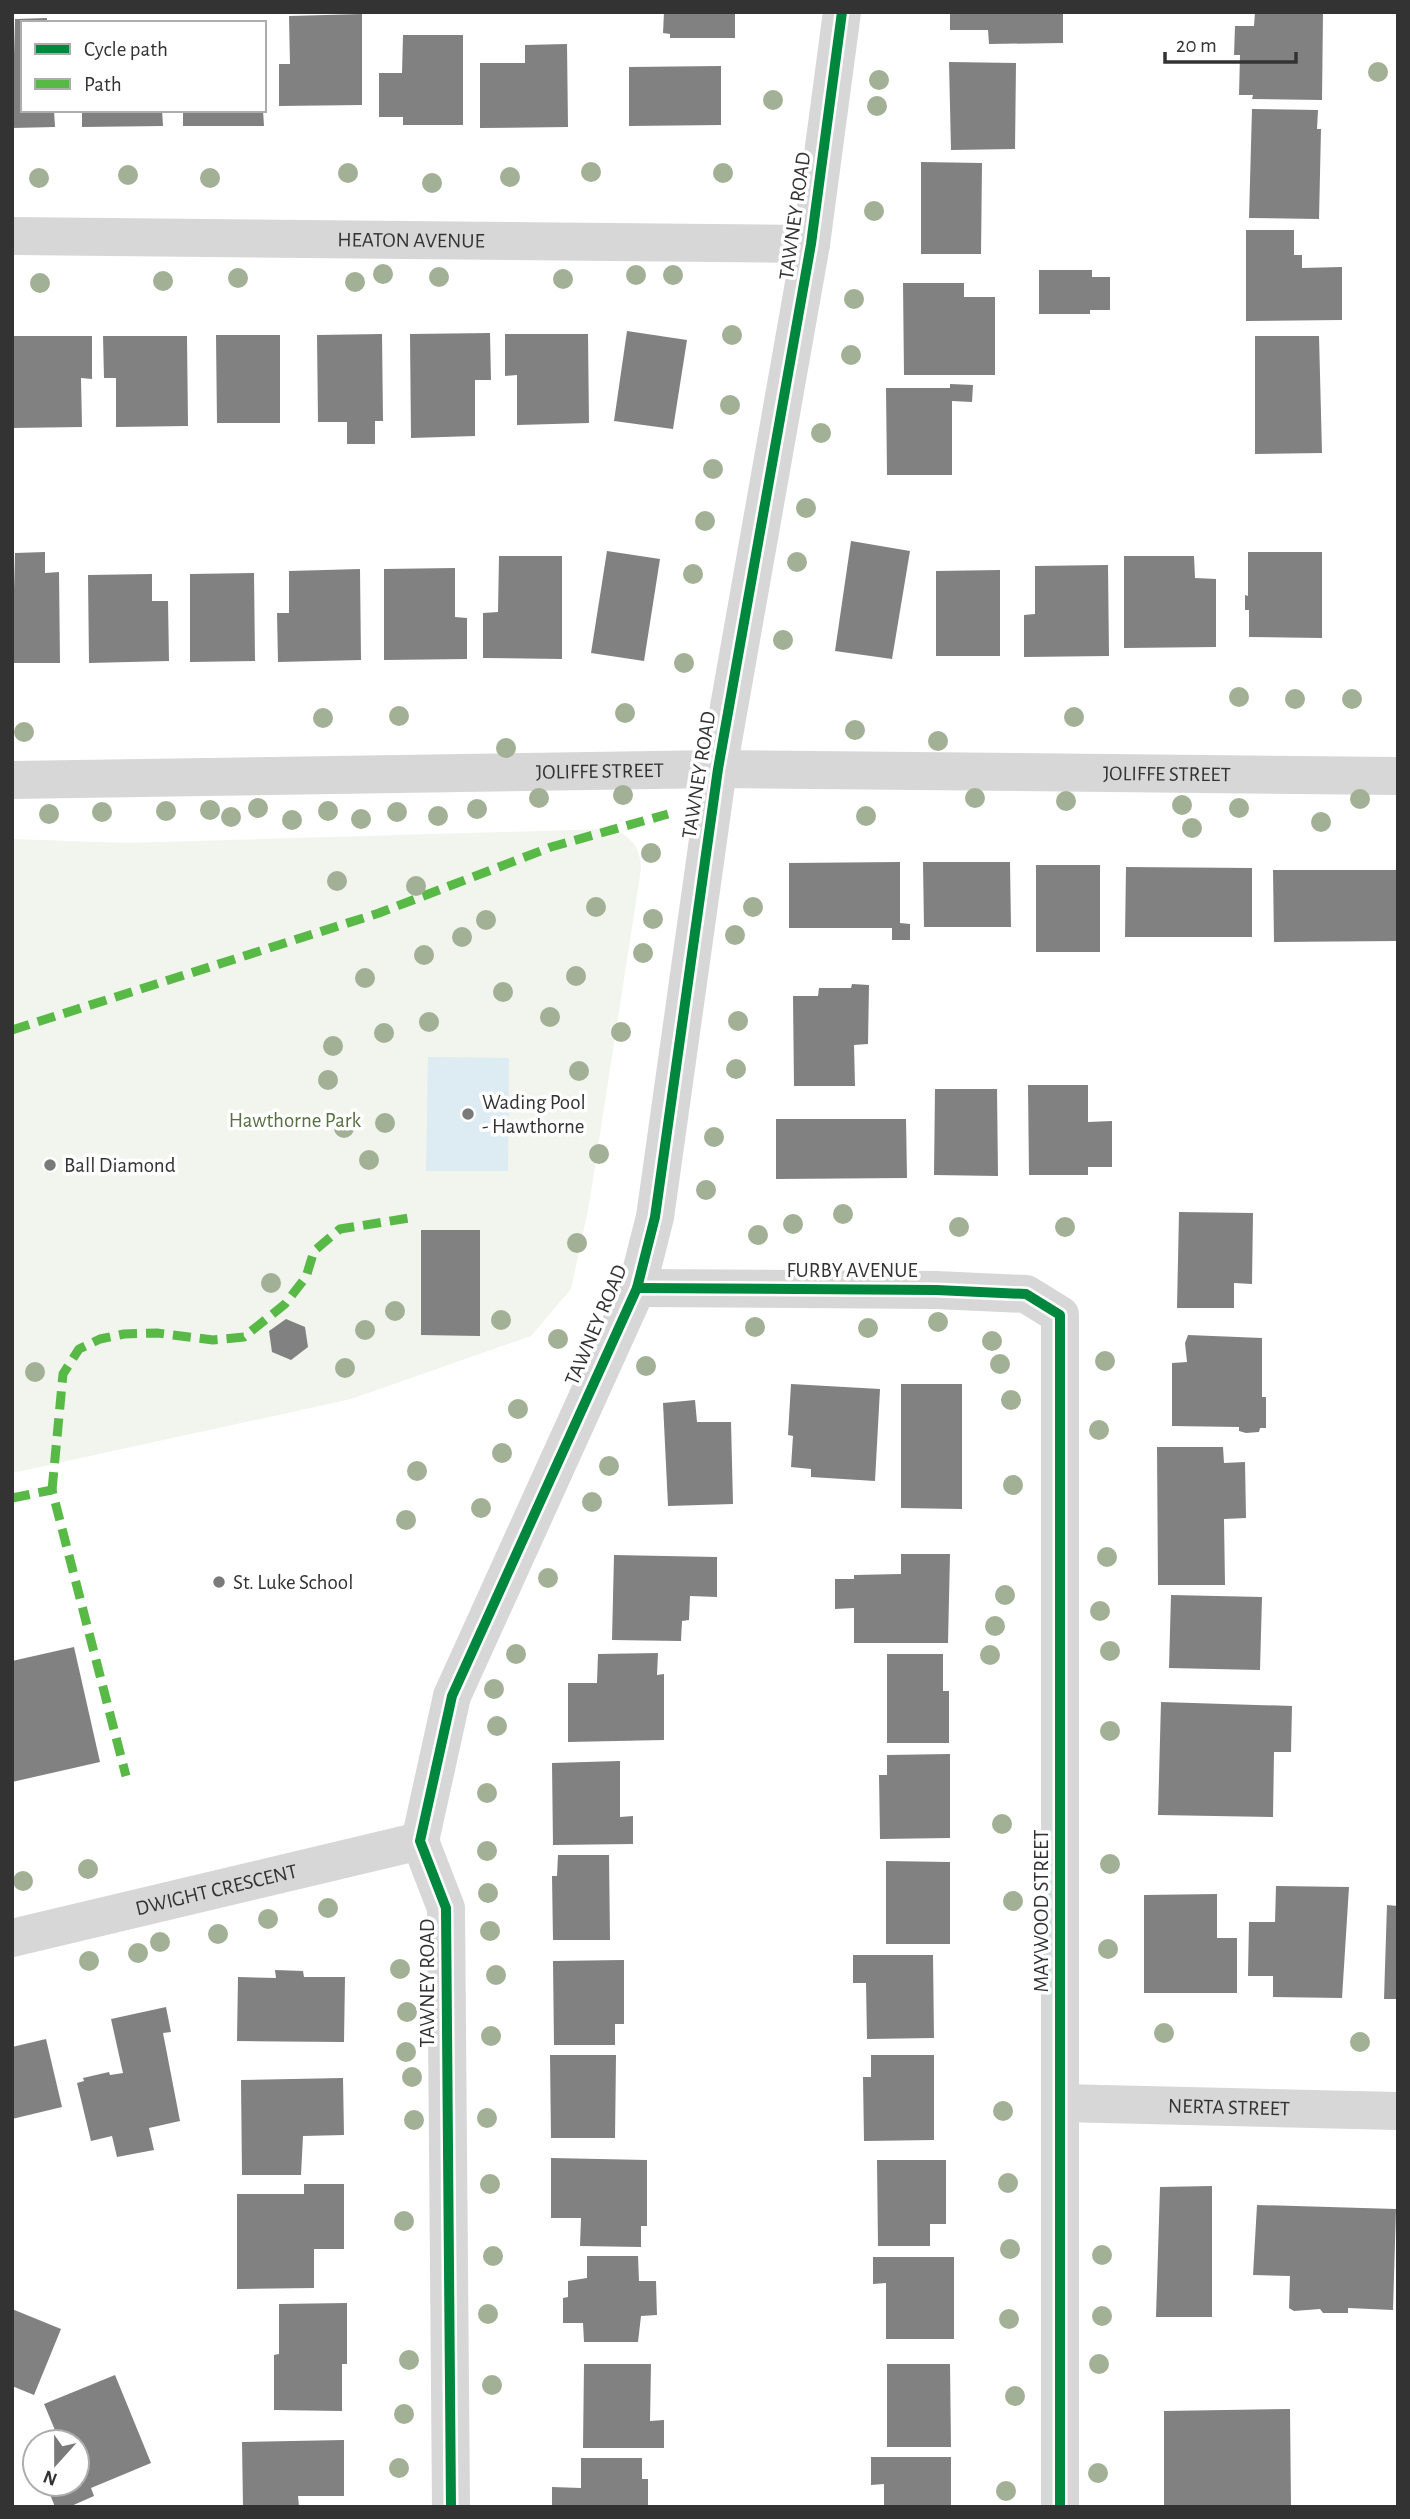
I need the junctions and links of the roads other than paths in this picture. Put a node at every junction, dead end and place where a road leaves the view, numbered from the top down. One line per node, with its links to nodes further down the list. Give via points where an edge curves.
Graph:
1 (842, 12): 3 (street, TAWNEY ROAD)
2 (12, 236): 3 (street, HEATON AVENUE)
3 (811, 244): 4 (street, TAWNEY ROAD)
4 (718, 769): 5 (street, JOLIFFE STREET); 6 (street, JOLIFFE STREET); 7 (street, TAWNEY ROAD, via 655,1217)
5 (1398, 776)
6 (12, 780)
7 (637, 1288): 8 (street, FURBY AVENUE, via 1026,1294); 9 (street, TAWNEY ROAD, via 452,1696)
8 (1060, 1315): 11 (street, MAYWOOD STREET)
9 (420, 1841): 10 (street, DWIGHT CRESCENT); 13 (street, TAWNEY ROAD, via 446,1908)
10 (12, 1938)
11 (1061, 2103): 12 (street, NERTA STREET); 14 (street, MAYWOOD STREET)
12 (1398, 2111)
13 (451, 2507)
14 (1060, 2507)

